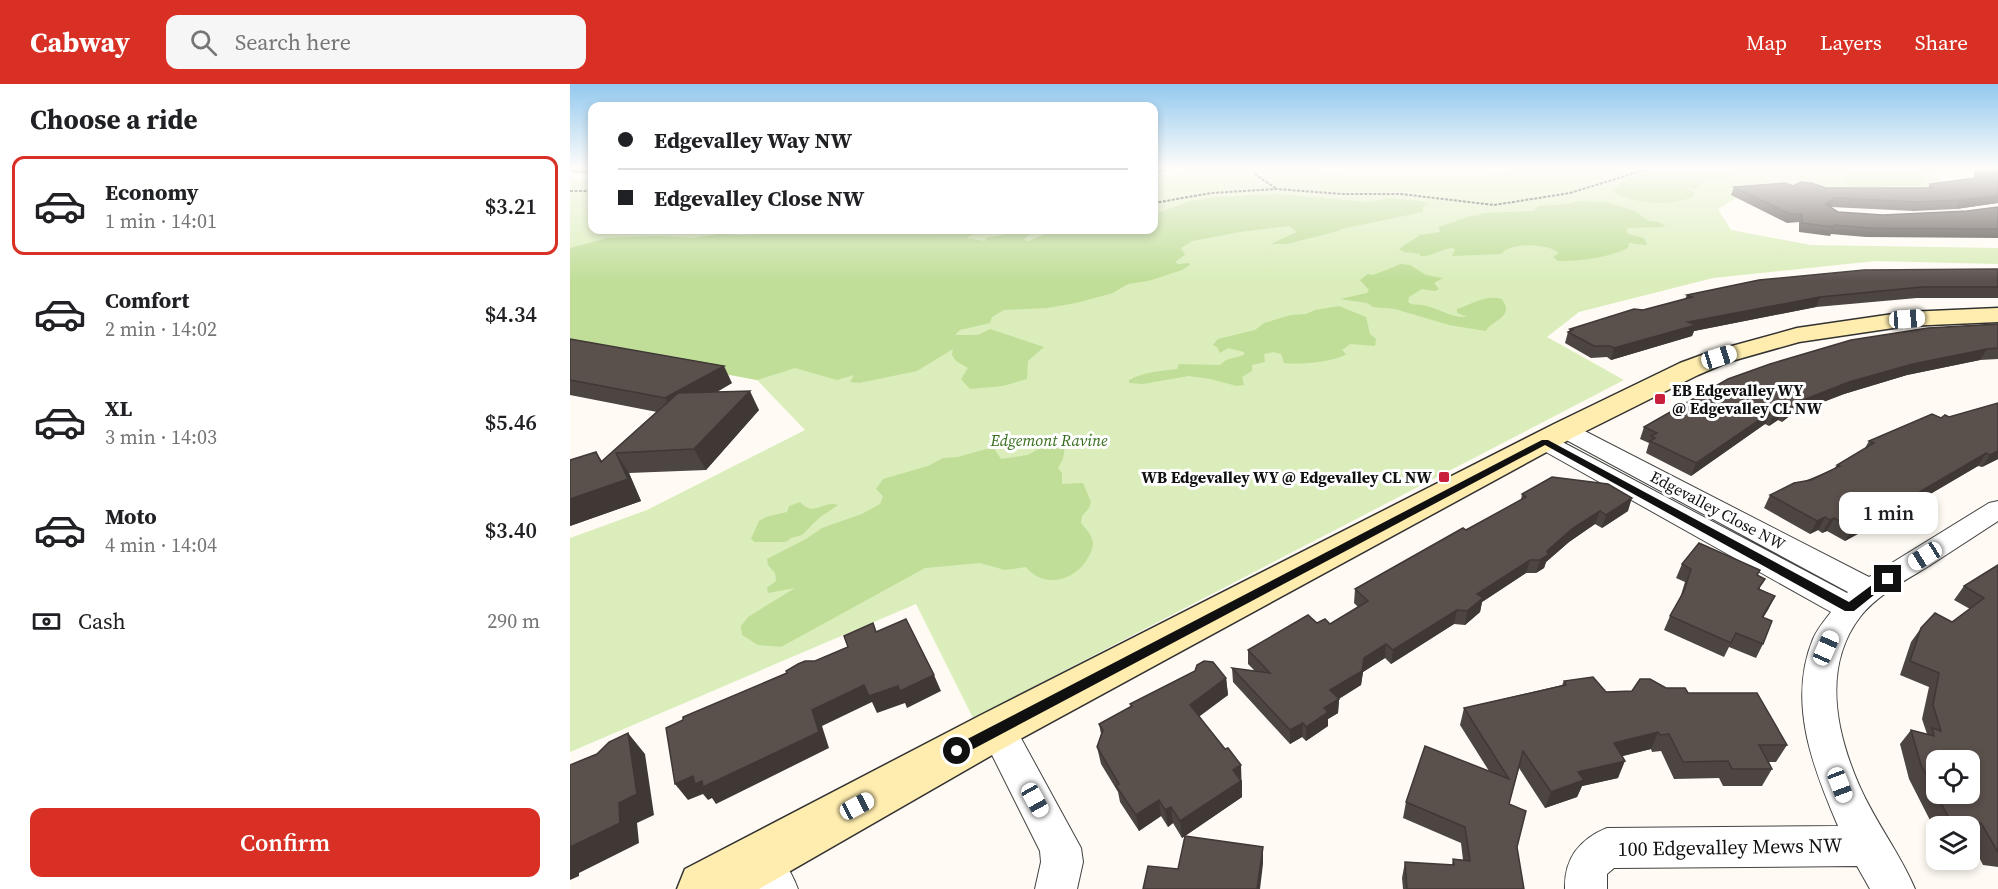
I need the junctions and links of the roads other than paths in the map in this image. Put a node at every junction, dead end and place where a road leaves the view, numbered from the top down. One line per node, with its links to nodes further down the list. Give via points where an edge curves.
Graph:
1 (1998, 315): 2 (street, via 1907,319 1797,335 1751,347 1689,369)
2 (1555, 436): 4 (street, Edgevalley Close NW); 5 (street)
3 (1998, 510): 4 (street)
4 (1860, 599): 6 (street, via 1836,626 1826,648 1820,700 1832,766)
5 (997, 729): 7 (street); 9 (street, via 1060,848 1062,862)
6 (1867, 846): 10 (street, 100 Edgevalley Mews NW, via 1607,848 1588,865); 11 (street)
7 (767, 875): 8 (street)
8 (705, 889)
9 (1056, 889)
10 (1586, 889)
11 (1894, 889)

